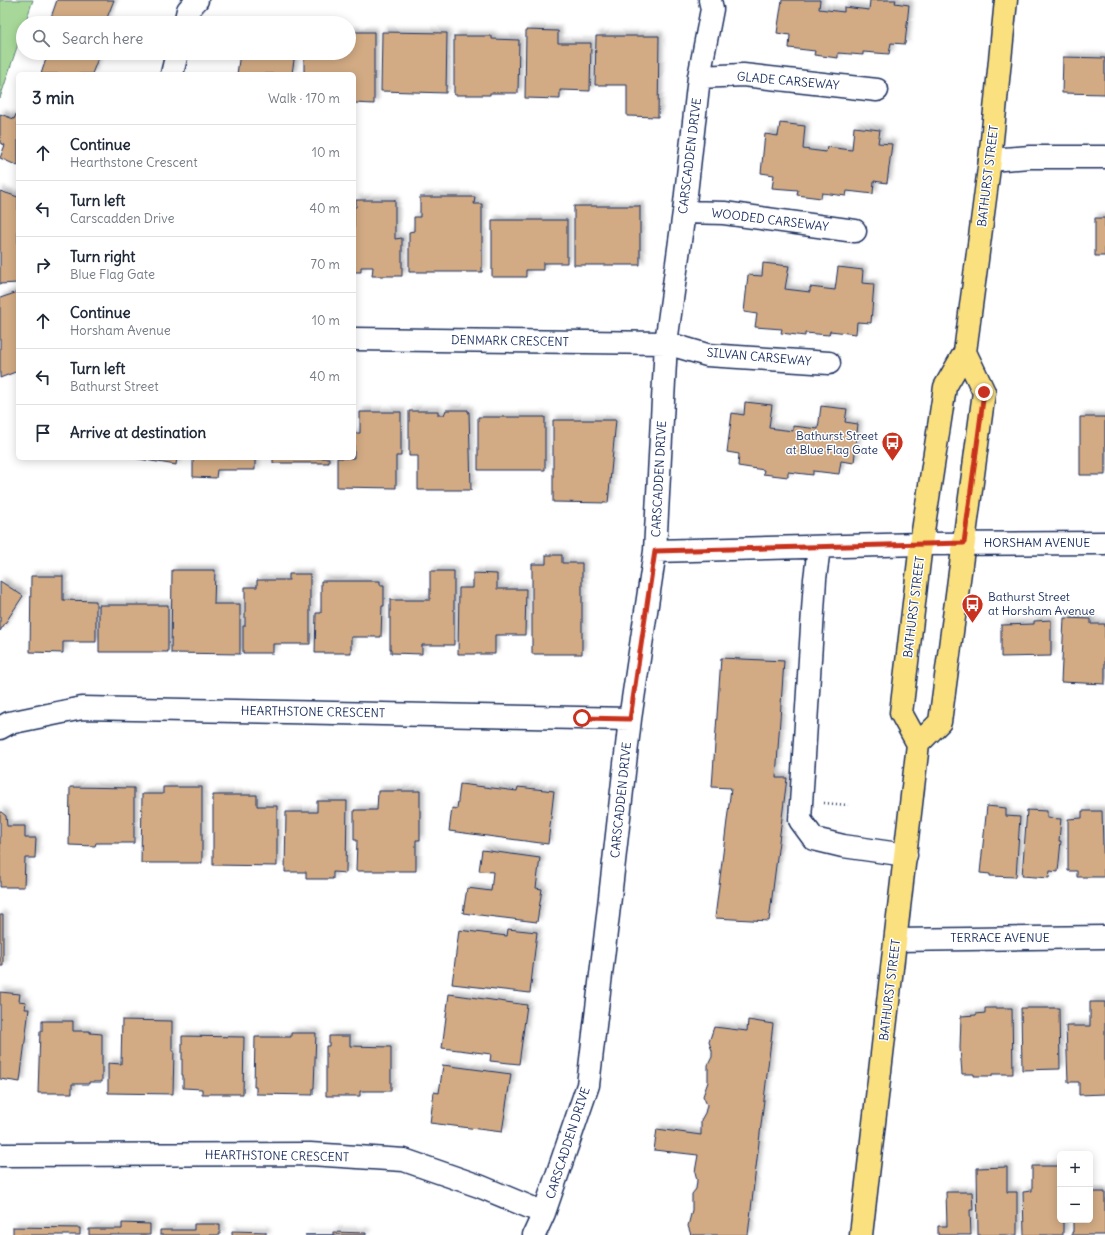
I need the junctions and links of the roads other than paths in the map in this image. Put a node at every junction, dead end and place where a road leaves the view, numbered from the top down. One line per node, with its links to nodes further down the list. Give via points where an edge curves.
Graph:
1 (197, 0): 4 (street, via 188,10)
2 (710, 0): 7 (street, CARSCADDEN DRIVE, via 712,9)
3 (1006, 0): 10 (main road, BATHURST STREET)
4 (187, 16)
5 (175, 60): 6 (street)
6 (172, 72)
7 (699, 77): 8 (street, GLADE CARSEWAY, via 743,75); 11 (street, CARSCADDEN DRIVE)
8 (877, 90)
9 (1105, 157): 10 (street)
10 (990, 160): 15 (main road, BATHURST STREET)
11 (684, 212): 12 (street, WOODED CARSEWAY, via 724,213); 14 (street, CARSCADDEN DRIVE)
12 (855, 231)
13 (356, 338): 14 (street, DENMARK CRESCENT)
14 (666, 342): 16 (street, SILVAN CARSEWAY, via 708,355); 21 (street, CARSCADDEN DRIVE)
15 (965, 352): 17 (main road, via 984,392); 19 (main road, BATHURST STREET, via 945,387)
16 (829, 363)
17 (964, 543): 18 (street, HORSHAM AVENUE); 19 (street, HORSHAM AVENUE); 24 (main road, via 940,722)
18 (1105, 543)
19 (921, 544): 20 (street, HORSHAM AVENUE); 24 (main road, BATHURST STREET, via 901,713)
20 (819, 547): 21 (street, HORSHAM AVENUE); 25 (street, via 800,820 814,839)
21 (655, 551): 22 (street, CARSCADDEN DRIVE)
22 (630, 719): 23 (street, HEARTHSTONE CRESCENT, via 82,708 9,723); 29 (street, CARSCADDEN DRIVE, via 588,1084)
23 (0, 728)
24 (918, 744): 25 (main road, BATHURST STREET)
25 (906, 855): 27 (main road, BATHURST STREET)
26 (1105, 937): 27 (street, TERRACE AVENUE)
27 (896, 940): 31 (main road, BATHURST STREET)
28 (0, 1155): 29 (street, HEARTHSTONE CRESCENT, via 310,1154 404,1160 479,1186)
29 (544, 1213): 30 (street, CARSCADDEN DRIVE)
30 (534, 1235)
31 (861, 1235)

